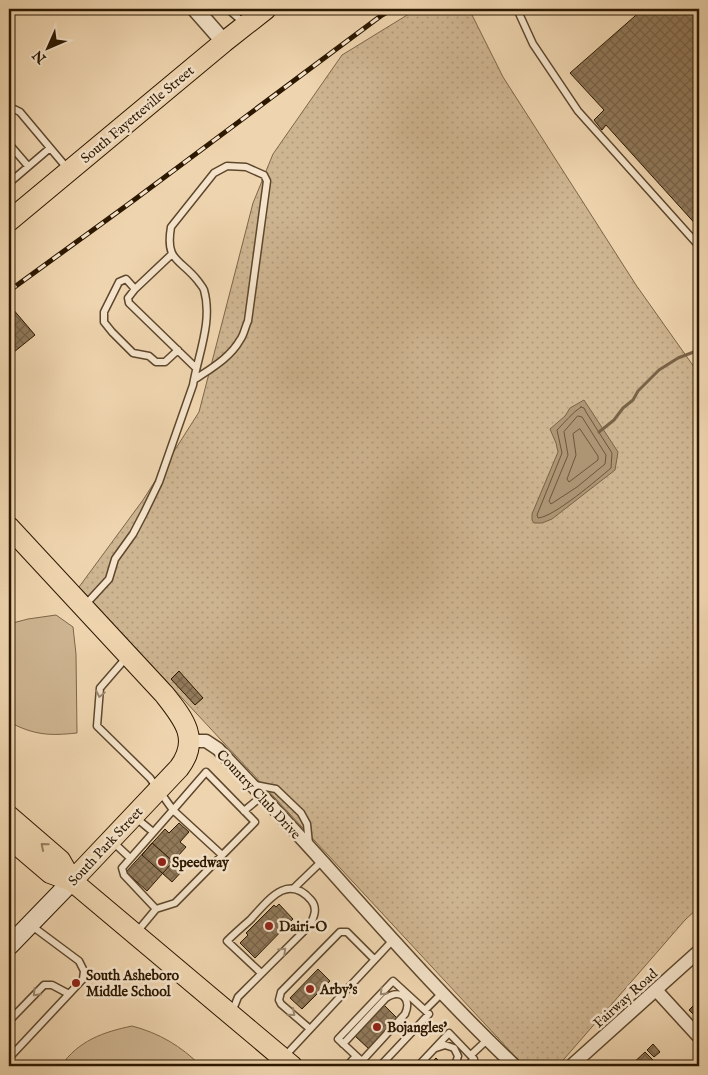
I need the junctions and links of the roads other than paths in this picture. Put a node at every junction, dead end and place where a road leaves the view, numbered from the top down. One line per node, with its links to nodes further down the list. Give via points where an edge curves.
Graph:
1 (228, 9): 5 (lane)
2 (266, 9): 5 (main road, South Fayetteville Street)
3 (518, 9): 14 (lane, via 533,44 578,111)
4 (199, 10): 6 (street)
5 (245, 25): 6 (main road, South Fayetteville Street)
6 (224, 42): 11 (main road, South Fayetteville Street)
7 (9, 112): 9 (lane, via 14,109 20,112)
8 (9, 144): 10 (lane)
9 (50, 148): 10 (lane); 11 (lane)
10 (28, 166): 12 (lane)
11 (70, 171): 13 (main road, South Fayetteville Street)
12 (9, 182)
13 (9, 221)
14 (699, 246)
15 (172, 254): 16 (lane); 18 (lane, via 204,288 207,305); 19 (lane, via 171,227 214,173 227,166 246,168 264,175 267,182 248,321 235,348)
16 (136, 289): 17 (lane, via 128,298 129,303); 17 (lane, via 126,279 119,282 104,312 104,322 133,353 149,356 156,362 165,362)
17 (178, 350): 18 (lane)
18 (196, 368): 19 (lane)
19 (194, 380): 21 (lane, via 159,482 144,513 120,550 109,579)
20 (9, 527): 21 (main road)
21 (83, 607): 22 (main road)
22 (128, 655): 23 (main road, via 182,716); 25 (lane, one-way to 25, via 100,688 97,726)
23 (190, 741): 24 (street, Country Club Drive, via 206,742 218,749); 25 (main road, South Park Street, via 184,761)
24 (250, 783): 26 (street, Country Club Drive); 34 (lane, via 276,789 301,813 308,824)
25 (158, 790): 27 (lane); 29 (main road, South Park Street)
26 (262, 796): 28 (lane); 34 (street, Country Club Drive)
27 (173, 810): 28 (lane, via 206,772); 31 (lane); 35 (lane)
28 (244, 811): 35 (lane, via 255,822)
29 (134, 815): 31 (lane); 33 (main road, South Park Street)
30 (9, 816): 38 (main road, one-way to 30, via 60,860)
31 (153, 832): 36 (lane)
32 (9, 838): 38 (main road, via 50,873)
33 (111, 840): 36 (lane); 38 (main road, South Park Street)
34 (310, 848): 37 (street, Country Club Drive)
35 (222, 855): 40 (lane, via 175,903)
36 (130, 858): 40 (lane, via 122,873)
37 (322, 861): 39 (lane); 43 (street, Country Club Drive)
38 (72, 881): 41 (main road, South Park Street); 42 (main road)
39 (293, 888): 47 (lane, one-way to 39, via 314,918 314,903 302,891); 47 (lane, via 272,895 227,941)
40 (156, 908): 42 (lane)
41 (30, 924): 44 (main road, South Park Street); 50 (lane, via 79,961 84,971 83,979)
42 (135, 934): 52 (main road)
43 (392, 940): 46 (lane); 49 (street, Country Club Drive)
44 (9, 946)
45 (699, 952): 48 (street, Fairway Road)
46 (374, 959): 54 (lane); 54 (lane, one-way to 54, via 348,932 336,934 280,996 281,1004)
47 (260, 972): 52 (lane, via 238,996)
48 (656, 990): 55 (street); 70 (street, Fairway Road)
49 (443, 992): 51 (lane); 56 (street, Country Club Drive)
50 (69, 994): 53 (lane, one-way to 53, via 52,985 44,985); 61 (lane)
51 (425, 1010): 57 (lane, one-way to 57, via 393,981 338,1039); 65 (lane, via 429,1014)
52 (231, 1015): 62 (main road)
53 (9, 1021)
54 (310, 1029): 62 (lane)
55 (699, 1037)
56 (487, 1040): 60 (lane); 69 (street, Country Club Drive)
57 (343, 1044): 59 (lane); 63 (lane, via 386,998 393,994 402,996 408,1005 405,1014)
58 (433, 1050): 60 (lane, via 449,1033); 66 (lane); 67 (lane, via 445,1045 454,1048 458,1056)
59 (356, 1056): 63 (lane); 64 (lane)
60 (470, 1056): 68 (lane, via 474,1059)
61 (9, 1058)
62 (287, 1062)
63 (365, 1064)
64 (347, 1066)
65 (380, 1066)
66 (418, 1066)
67 (455, 1066)
68 (467, 1066)
69 (515, 1066)
70 (571, 1066)

